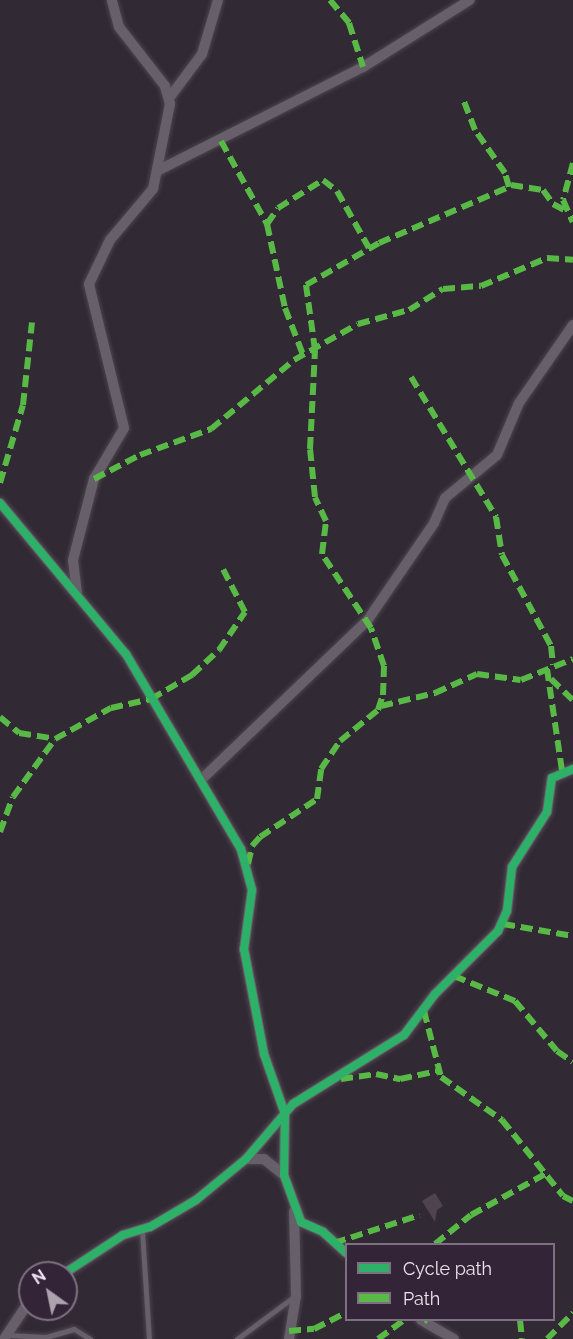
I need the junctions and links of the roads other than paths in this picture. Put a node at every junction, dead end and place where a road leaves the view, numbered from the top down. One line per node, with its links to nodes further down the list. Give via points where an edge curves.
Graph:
1 (112, 0): 4 (street, via 119,27)
2 (218, 0): 4 (street, via 202,54)
3 (470, 0): 5 (street, via 363,67)
4 (170, 97): 5 (street)
5 (157, 171): 8 (street, via 149,196 110,240 89,284 124,428 96,472 73,560)
6 (573, 325): 10 (street, via 519,403 496,455 445,498 434,523 367,621)
7 (0, 503): 8 (street)
8 (77, 593): 10 (street, via 126,654)
9 (573, 769): 11 (street, via 552,778 547,812 515,859 507,911 493,939 435,994 404,1035 296,1102)
10 (201, 780): 11 (street, via 237,839 247,867 252,890 244,949 264,1054)
11 (285, 1114): 12 (street); 13 (street)
12 (246, 1159): 13 (street, via 264,1159); 15 (street, via 196,1200)
13 (284, 1175): 14 (street)
14 (294, 1208): 16 (street, via 301,1222 323,1232); 18 (street)
15 (142, 1231): 17 (street, via 123,1236); 23 (lane)
16 (345, 1252)
17 (78, 1265)
18 (296, 1296): 24 (lane); 25 (street)
19 (18, 1318): 21 (street)
20 (423, 1321): 26 (street)
21 (6, 1337): 22 (lane, via 46,1337 74,1329)
22 (90, 1339)
23 (149, 1339)
24 (237, 1339)
25 (289, 1339)
26 (454, 1339)

